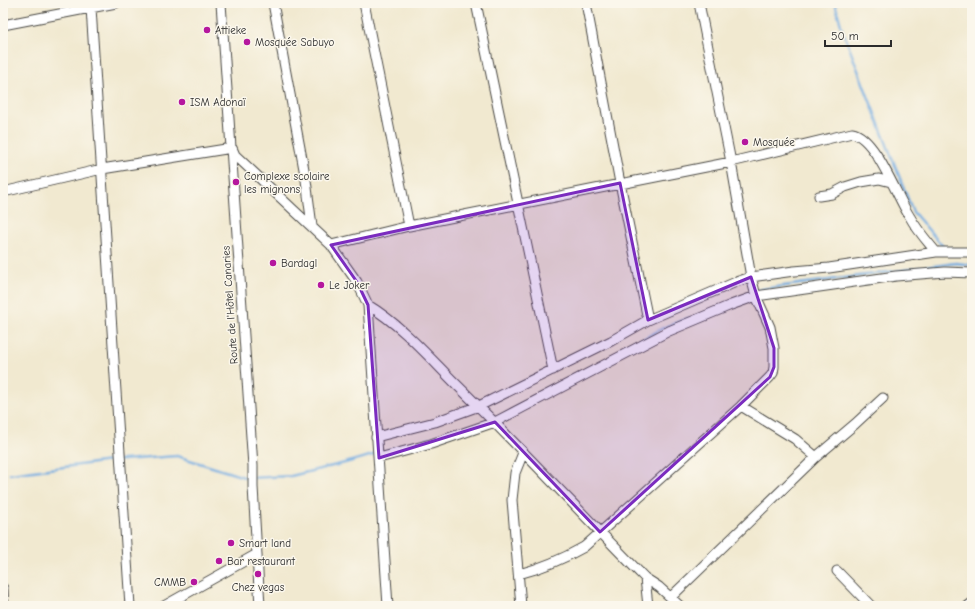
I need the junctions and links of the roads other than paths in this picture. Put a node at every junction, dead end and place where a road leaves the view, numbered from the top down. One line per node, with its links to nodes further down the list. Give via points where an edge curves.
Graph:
1 (116, 3): 8 (street)
2 (222, 3): 11 (street, Route de l'Hôtel Canaries)
3 (273, 3): 19 (street, via 306,180)
4 (364, 3): 20 (street)
5 (476, 3): 18 (street)
6 (586, 3): 15 (street)
7 (699, 3): 12 (street)
8 (104, 4): 9 (street)
9 (91, 8): 10 (street); 13 (street)
10 (3, 25)
11 (232, 148): 13 (street); 19 (street, via 235,155); 39 (street, Route de l'Hôtel Canaries)
12 (731, 162): 14 (street, via 852,133 861,136 871,147); 15 (street); 25 (street)
13 (102, 169): 16 (street); 48 (street)
14 (891, 182): 17 (street, via 879,179 861,182 832,194); 22 (street, via 909,216)
15 (620, 183): 18 (street); 28 (street)
16 (3, 192)
17 (819, 196)
18 (519, 205): 20 (street); 29 (street)
19 (312, 226): 21 (street)
20 (409, 226): 21 (street)
21 (330, 245): 27 (street, via 357,282)
22 (940, 251): 23 (street); 25 (street)
23 (972, 252)
24 (972, 273): 26 (street, via 945,272 896,276)
25 (751, 277): 26 (street); 28 (street)
26 (756, 296): 32 (street, via 770,327 774,367 770,377); 33 (street, via 669,331)
27 (368, 305): 31 (street, via 392,321); 34 (street)
28 (648, 320): 29 (street)
29 (553, 370): 31 (street)
30 (883, 398): 36 (street)
31 (479, 406): 33 (street); 34 (street, via 435,422)
32 (741, 406): 36 (street, via 795,439); 38 (street)
33 (495, 422): 35 (street); 37 (street)
34 (376, 437): 37 (street)
35 (523, 453): 38 (street); 41 (street, via 515,473 512,500)
36 (816, 457): 45 (street)
37 (379, 458): 51 (street)
38 (600, 532): 41 (street, via 584,547 562,560); 42 (street)
39 (257, 554): 49 (street); 50 (street, Route de l'Hôtel Canaries)
40 (837, 571): 55 (street)
41 (519, 574): 52 (street)
42 (645, 578): 45 (street); 53 (street)
43 (3, 588): 44 (street)
44 (3, 596): 47 (street)
45 (671, 597): 54 (street)
46 (972, 603): 56 (street)
47 (4, 606)
48 (130, 606)
49 (164, 606)
50 (260, 606)
51 (388, 606)
52 (521, 606)
53 (648, 606)
54 (680, 606)
55 (871, 606)
56 (968, 606)

